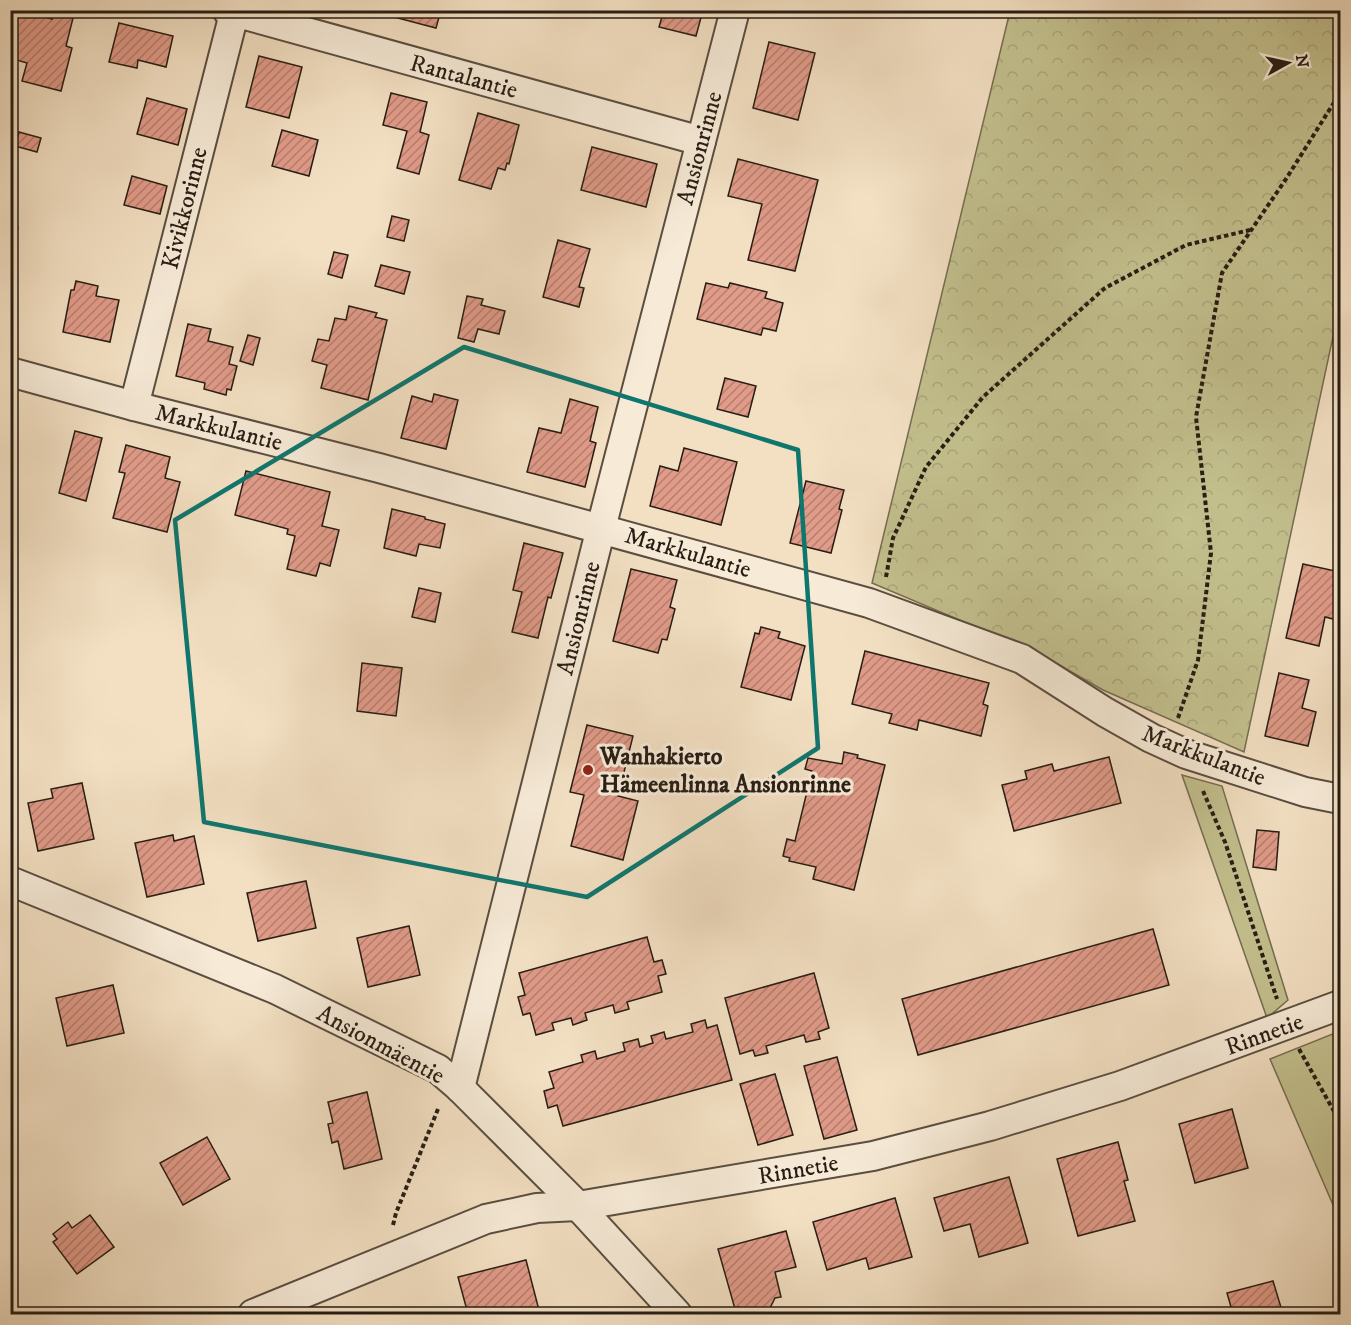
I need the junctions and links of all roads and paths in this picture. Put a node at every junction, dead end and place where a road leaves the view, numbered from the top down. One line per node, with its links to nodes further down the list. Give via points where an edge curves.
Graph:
1 (735, 10): 4 (street, Ansionrinne)
2 (232, 11): 4 (street, Rantalantie); 7 (street, Kivikkorinne)
3 (1341, 93): 5 (path)
4 (701, 141): 8 (street, Ansionrinne)
5 (1251, 230): 9 (path, via 1186,245 1105,288 983,397 926,467 893,538); 10 (path, via 1222,273 1196,417 1211,553 1198,660 1175,727)
6 (10, 372): 7 (street, Markkulantie)
7 (134, 406): 8 (street, Markkulantie)
8 (601, 528): 9 (street, Markkulantie); 15 (street, Ansionrinne)
9 (880, 607): 10 (street, Markkulantie, via 1022,659 1105,712)
10 (1186, 753): 11 (street, Markkulantie, via 1305,792); 14 (path, via 1225,842)
11 (1341, 799)
12 (10, 881): 15 (street, Ansionmäentie, via 275,989 438,1069)
13 (1341, 1005): 14 (street, Rinnetie)
14 (1286, 1026): 16 (path); 17 (street, Rinnetie, via 1120,1086 926,1143 873,1156)
15 (451, 1095): 17 (street, Ansionmäentie); 18 (path, via 396,1213)
16 (1341, 1122)
17 (578, 1206): 18 (street, Rinnetie, via 537,1208 486,1219); 21 (street, Ansionmäentie)
18 (385, 1261): 20 (street, Rinnetie)
19 (1341, 1283): 22 (path)
20 (253, 1314)
21 (677, 1314)
22 (1334, 1314)

